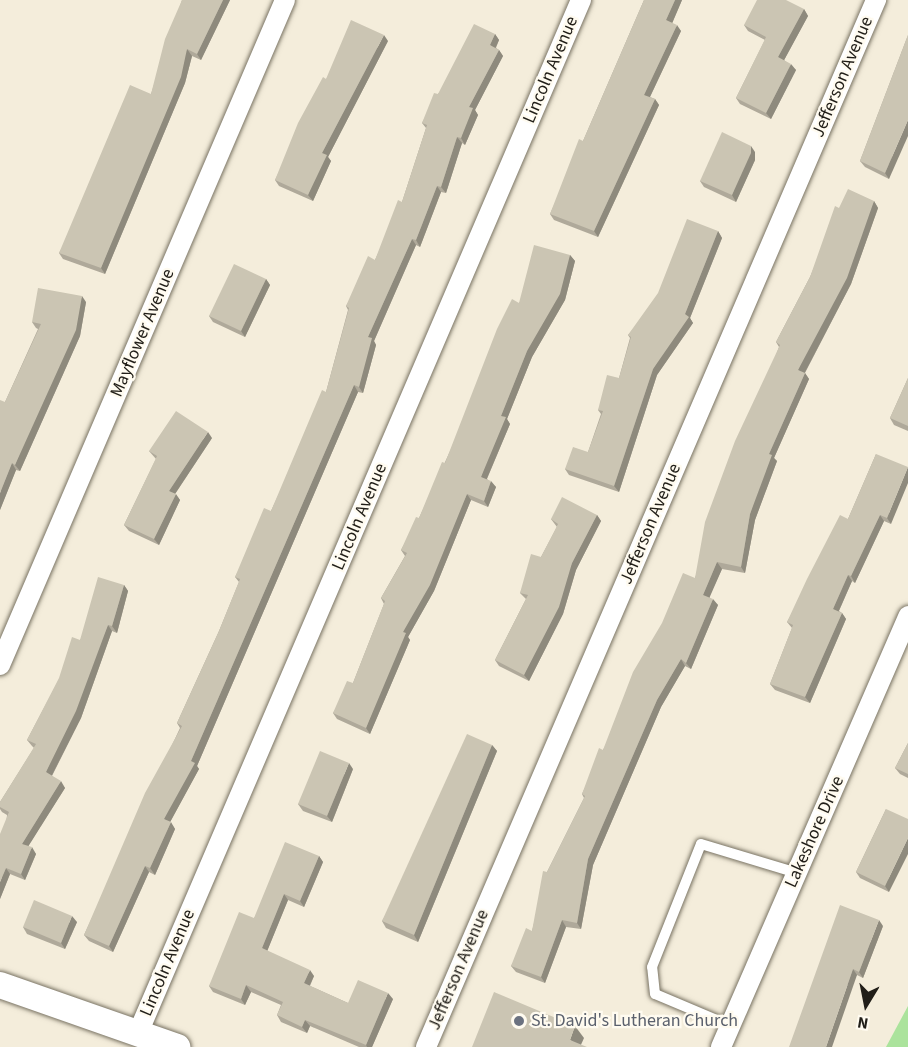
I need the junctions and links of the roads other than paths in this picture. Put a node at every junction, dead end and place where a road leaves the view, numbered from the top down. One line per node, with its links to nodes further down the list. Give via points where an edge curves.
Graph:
1 (285, 0): 5 (street, Mayflower Avenue)
2 (581, 0): 9 (street, Lincoln Avenue)
3 (876, 0): 11 (street, Jefferson Avenue)
4 (908, 616): 6 (street, Lakeshore Drive)
5 (0, 665)
6 (797, 873): 8 (street, Lakeshore Drive); 8 (lane, via 701,844 652,967 655,994)
7 (0, 985): 9 (street)
8 (730, 1026): 12 (street, Lakeshore Drive)
9 (138, 1033): 10 (street)
10 (177, 1047)
11 (426, 1047)
12 (721, 1047)

